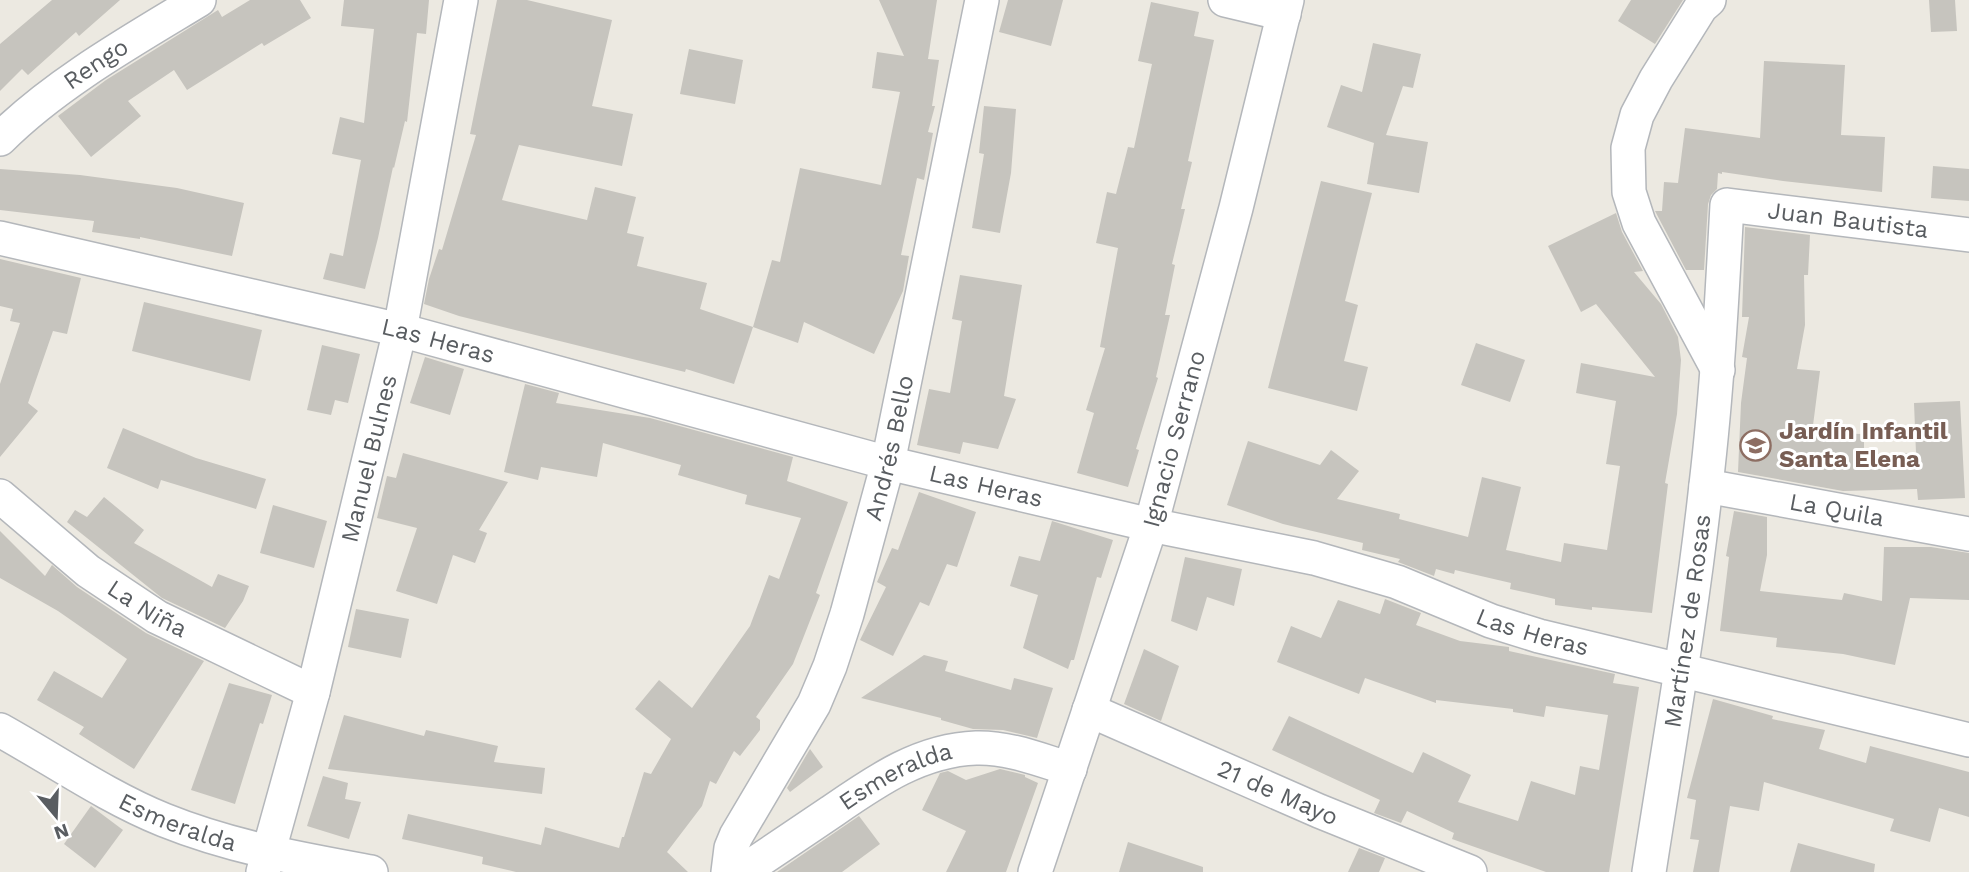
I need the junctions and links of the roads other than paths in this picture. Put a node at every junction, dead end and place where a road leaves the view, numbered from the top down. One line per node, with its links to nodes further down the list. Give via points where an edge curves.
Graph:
1 (199, 0): 7 (street, Rengo, via 110,54)
2 (461, 0): 11 (street, Manuel Bulnes)
3 (982, 0): 13 (street, Andrés Bello)
4 (1225, 0): 6 (street)
5 (1709, 0): 12 (street, via 1637,115 1628,148 1629,192 1639,223)
6 (1286, 7): 16 (street, Ignacio Serrano)
7 (0, 139)
8 (1727, 205): 9 (street, Juan Bautista); 12 (street, Martínez de Rosas)
9 (1969, 235)
10 (0, 238): 11 (street, Las Heras)
11 (400, 330): 13 (street, Las Heras); 19 (street, Manuel Bulnes)
12 (1718, 370): 14 (street, Martínez de Rosas)
13 (888, 463): 16 (street, Las Heras); 26 (street, Andrés Bello, via 830,666 800,730 736,836)
14 (1706, 486): 17 (street, La Quila); 18 (street, Martínez de Rosas)
15 (0, 496): 19 (street, La Niña, via 88,571 157,617)
16 (1151, 525): 18 (street, Las Heras, via 1364,571 1491,621); 20 (street, Ignacio Serrano)
17 (1969, 534)
18 (1680, 671): 22 (street, Las Heras); 30 (street, Martínez de Rosas)
19 (313, 692): 24 (street, Manuel Bulnes)
20 (1088, 710): 23 (street, Ignacio Serrano); 29 (street, 21 de Mayo)
21 (0, 730): 24 (street, Esmeralda, via 161,819)
22 (1969, 740)
23 (1070, 769): 27 (street, Esmeralda, via 996,749 930,755 875,782); 28 (street, Ignacio Serrano)
24 (266, 863): 25 (street, Esmeralda)
25 (371, 872)
26 (728, 872)
27 (742, 872)
28 (1035, 872)
29 (1470, 872)
30 (1649, 872)

